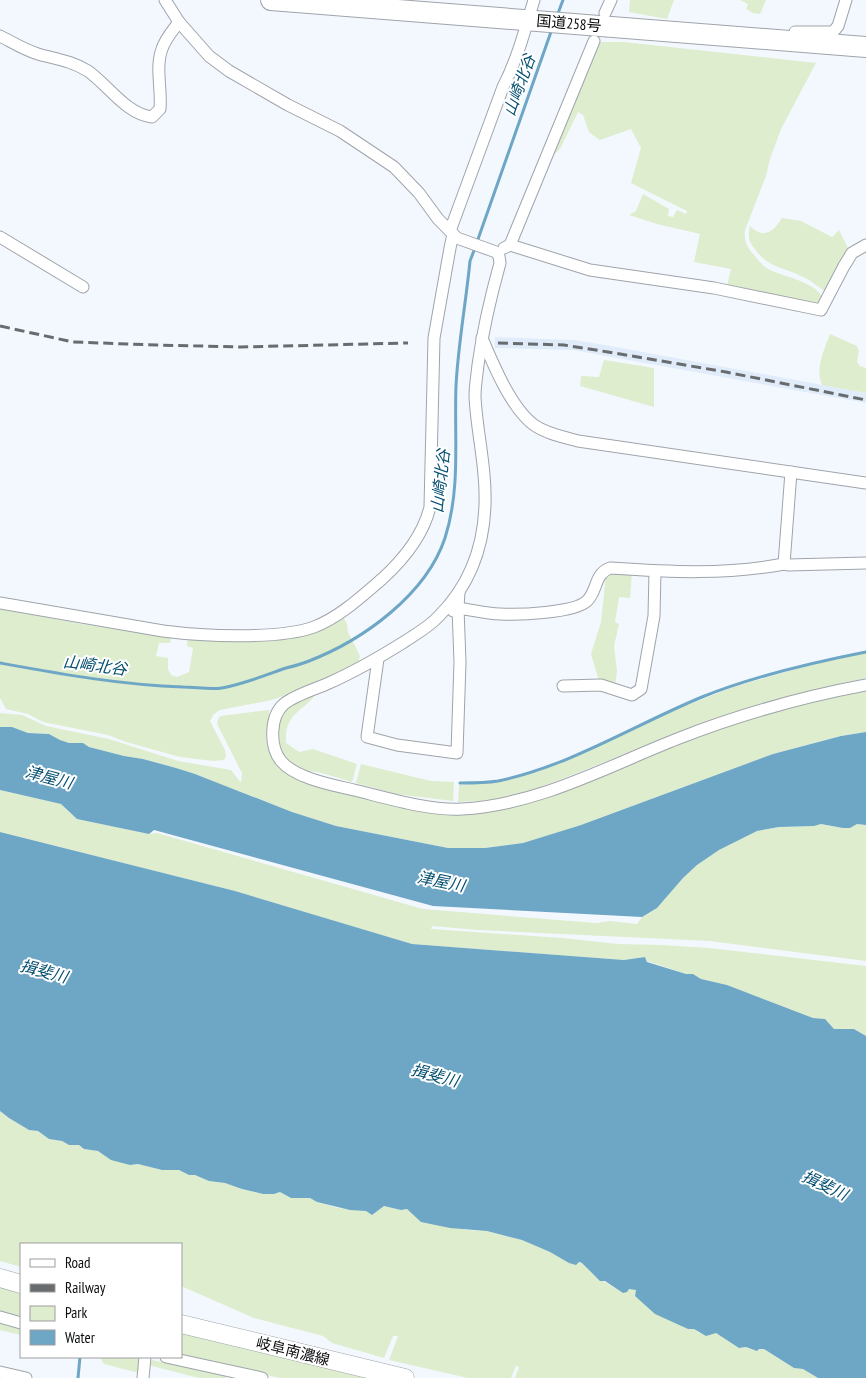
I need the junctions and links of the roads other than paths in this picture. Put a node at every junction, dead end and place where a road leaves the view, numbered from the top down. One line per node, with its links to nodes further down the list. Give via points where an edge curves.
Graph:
1 (165, 0): 8 (street)
2 (271, 0): 7 (highway, 国道258号)
3 (534, 0): 7 (street)
4 (611, 0): 6 (street)
5 (846, 0): 11 (street, via 833,32 795,32)
6 (605, 13)
7 (533, 20): 11 (highway, 国道258号); 13 (street, via 503,87)
8 (179, 22): 9 (street, via 161,50 160,109 152,117 133,111 100,79 75,63 36,54); 13 (street, via 209,56 229,71 340,131 385,161)
9 (0, 36)
10 (594, 41): 16 (street)
11 (794, 41): 12 (highway, 国道258号)
12 (866, 46)
13 (454, 235): 17 (street); 26 (street, via 434,338 427,519 399,564 357,600 330,620 314,627 235,635 163,631)
14 (0, 238): 18 (street)
15 (866, 245): 16 (street, via 852,253 821,310 714,288 590,270)
16 (510, 246): 17 (street)
17 (496, 252): 19 (street, via 500,263)
18 (83, 287)
19 (482, 336): 20 (street, via 518,408 536,426 551,433 613,447); 25 (street, via 475,394 485,478 482,539 474,565)
20 (791, 472): 21 (street); 23 (street)
21 (866, 483)
22 (866, 563): 23 (street)
23 (784, 564): 24 (street, via 720,572)
24 (656, 571): 27 (street, via 604,570 586,601 577,608 556,612 501,614); 31 (street, via 654,616 642,689 632,695 601,685)
25 (459, 592): 27 (street); 28 (street)
26 (0, 602)
27 (458, 608): 28 (street); 29 (street, via 457,753 397,745 367,737)
28 (438, 617): 29 (street)
29 (378, 659): 30 (street, via 284,704 274,723 276,754 303,776 420,805 459,809 500,805 551,790 681,737 754,713)
30 (866, 685)
31 (563, 686)
32 (0, 1278): 33 (main road)
33 (20, 1284)
34 (0, 1317): 35 (street)
35 (20, 1323)
36 (182, 1324): 43 (main road, 岐阜南濃線)
37 (145, 1358): 41 (street)
38 (171, 1358): 42 (street)
39 (0, 1372): 40 (street)
40 (26, 1378)
41 (143, 1378)
42 (262, 1378)
43 (405, 1378)

